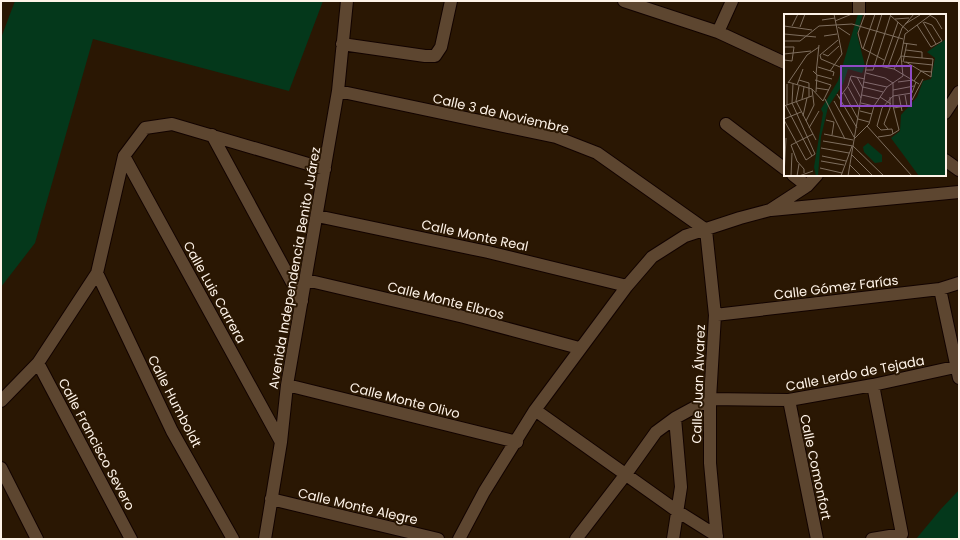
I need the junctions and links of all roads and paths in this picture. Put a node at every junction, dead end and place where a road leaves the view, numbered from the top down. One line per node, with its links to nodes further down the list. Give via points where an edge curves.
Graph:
1 (347, 1): 9 (street, Avenida Independencia Benito Juárez)
2 (451, 1): 9 (street, via 442,47 435,56)
3 (624, 1): 6 (street)
4 (732, 1): 8 (street)
5 (859, 1): 7 (street)
6 (650, 5): 8 (street)
7 (859, 14)
8 (718, 32): 10 (street)
9 (342, 44): 11 (street, Avenida Independencia Benito Juárez)
10 (784, 63)
11 (338, 91): 19 (street, Avenida Independencia Benito Juárez); 27 (street, Calle 3 de Noviembre, via 556,138 597,153)
12 (959, 92): 13 (street)
13 (946, 111)
14 (726, 124): 18 (street)
15 (212, 135): 16 (street, via 172,124 145,128); 19 (street); 33 (street)
16 (124, 156): 28 (street); 45 (street, Calle Luis Carrera)
17 (946, 161): 20 (street)
18 (784, 168)
19 (325, 169): 26 (street, Avenida Independencia Benito Juárez)
20 (959, 170)
21 (794, 176): 23 (street)
22 (816, 176): 23 (street)
23 (807, 186): 25 (street)
24 (959, 192): 25 (street)
25 (770, 210): 27 (street)
26 (316, 216): 29 (street, Avenida Independencia Benito Juárez); 31 (street, Calle Monte Real, via 488,252)
27 (706, 230): 31 (street, via 685,236 652,257); 34 (street, Calle Juan Álvarez)
28 (97, 273): 36 (street); 54 (street, Calle Humboldt, via 172,431)
29 (306, 280): 33 (street, Avenida Independencia Benito Juárez); 35 (street, Calle Monte Elbros, via 464,317)
30 (959, 283): 32 (street, Calle Gómez Farías)
31 (627, 286): 35 (street)
32 (940, 289): 34 (street, Calle Gómez Farías); 37 (street)
33 (302, 301): 38 (street, Avenida Independencia Benito Juárez)
34 (715, 314): 40 (street, Calle Juan Álvarez)
35 (579, 348): 43 (street)
36 (38, 363): 42 (street); 53 (street, Calle Francisco Severo)
37 (958, 370): 39 (street, Calle Lerdo de Tejada)
38 (287, 385): 45 (street, Avenida Independencia Benito Juárez); 46 (street, Calle Monte Olivo)
39 (873, 385): 41 (street, Calle Lerdo de Tejada); 61 (street, via 902,534)
40 (710, 399): 41 (street, Calle Lerdo de Tejada); 44 (street); 51 (street, Calle Juan Álvarez, via 710,462)
41 (788, 400): 60 (street, Calle Comonfort)
42 (1, 401)
43 (535, 410): 46 (street); 48 (street)
44 (675, 418): 48 (street, via 656,432); 50 (street, via 681,487)
45 (281, 442): 49 (street, Avenida Independencia Benito Juárez)
46 (517, 442): 57 (street, via 484,492)
47 (1, 468): 52 (street)
48 (626, 474): 50 (street); 58 (street)
49 (271, 499): 55 (street, Avenida Independencia Benito Juárez); 56 (street, Calle Monte Alegre)
50 (678, 511): 51 (street); 59 (street)
51 (717, 537)
52 (38, 539)
53 (131, 539)
54 (233, 539)
55 (265, 539)
56 (438, 539)
57 (459, 539)
58 (576, 539)
59 (673, 539)
60 (817, 539)
61 (872, 539)

